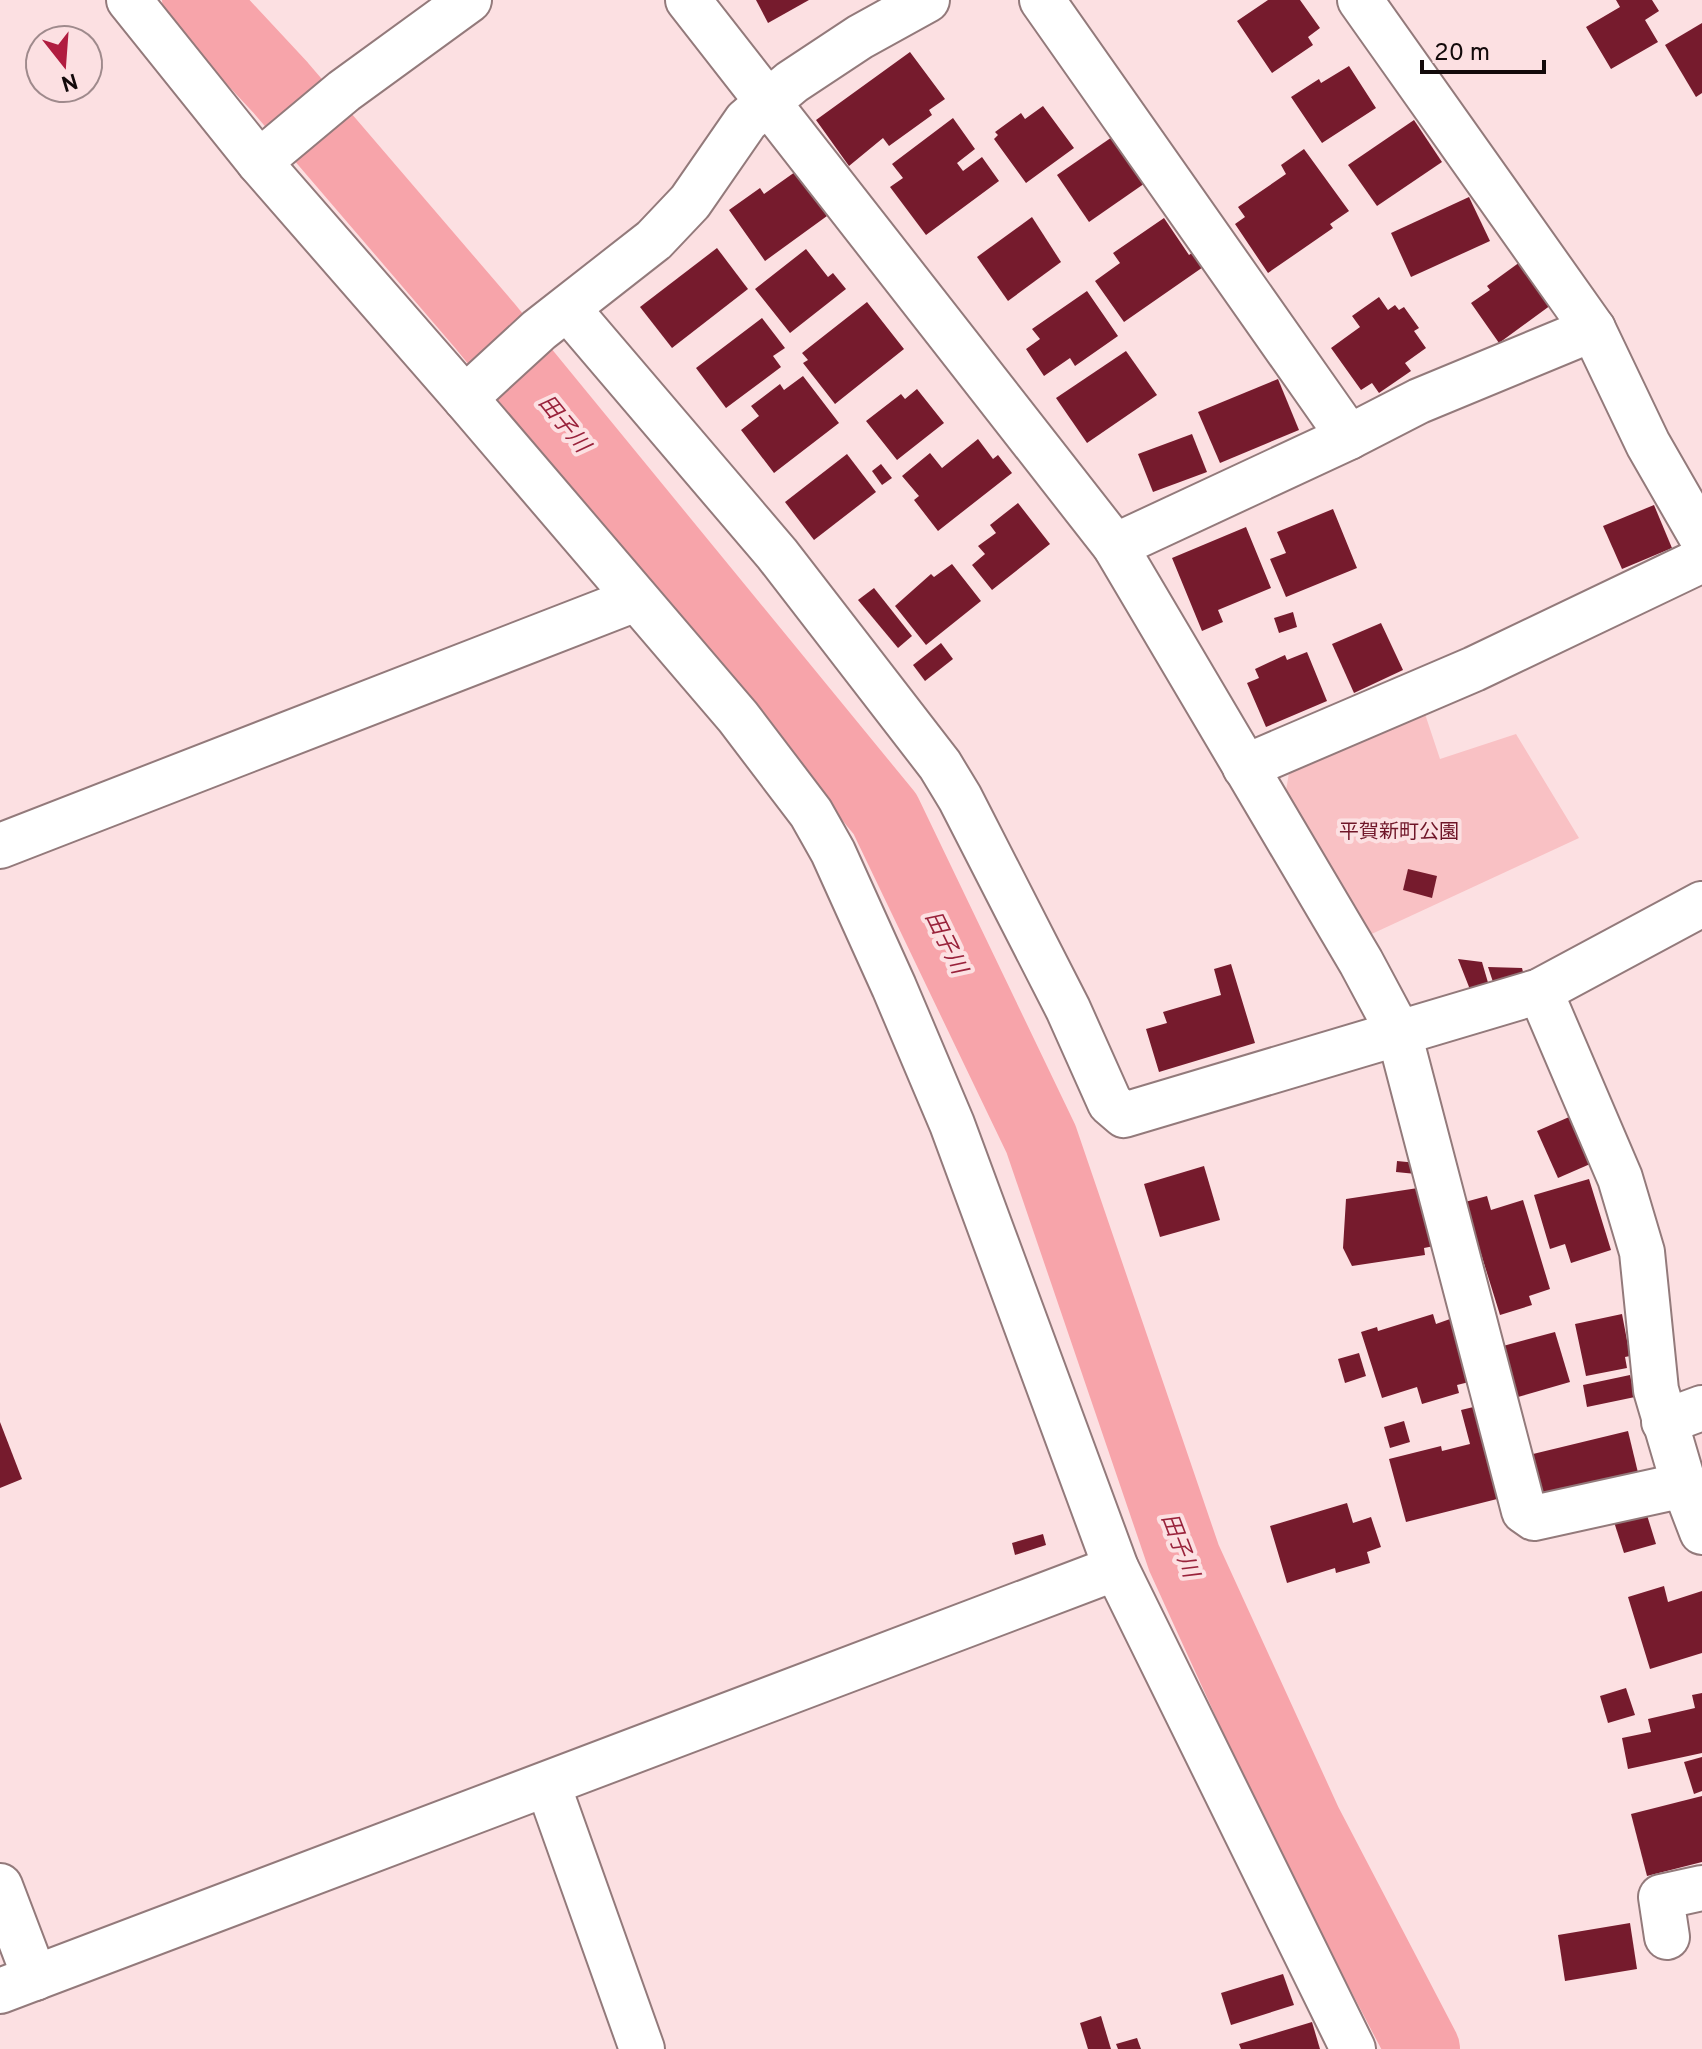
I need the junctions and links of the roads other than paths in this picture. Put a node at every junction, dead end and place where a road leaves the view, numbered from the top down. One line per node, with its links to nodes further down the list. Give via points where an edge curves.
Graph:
1 (129, 0): 8 (street)
2 (469, 0): 8 (street)
3 (688, 0): 7 (street)
4 (927, 0): 7 (street, via 860,37)
5 (1042, 0): 12 (street)
6 (1360, 0): 10 (street)
7 (768, 102): 9 (street, via 746,121 690,202 654,240); 14 (street)
8 (268, 154): 11 (street)
9 (554, 319): 11 (street); 21 (street, via 777,554 940,765 1068,1009 1110,1103 1124,1115)
10 (1593, 329): 12 (street, via 1419,401); 13 (street, via 1648,444)
11 (474, 389): 16 (street)
12 (1349, 437): 14 (street)
13 (1702, 538)
14 (1115, 546): 17 (street)
15 (1702, 560): 17 (street, via 1474,669)
16 (636, 599): 18 (street); 25 (street, via 772,760 833,852 952,1124)
17 (1245, 767): 21 (street)
18 (0, 846)
19 (1702, 904): 20 (street)
20 (1540, 991): 21 (street); 22 (street, via 1620,1178 1642,1252 1656,1390)
21 (1399, 1033): 23 (street, via 1524,1511 1534,1518)
22 (1683, 1415): 23 (street)
23 (1684, 1485): 24 (street)
24 (1702, 1532)
25 (1116, 1568): 26 (street); 32 (street)
26 (548, 1785): 30 (street); 31 (street)
27 (0, 1886): 30 (street)
28 (1702, 1888): 29 (street, via 1661,1897)
29 (1667, 1937)
30 (18, 1985)
31 (642, 2049)
32 (1353, 2049)

